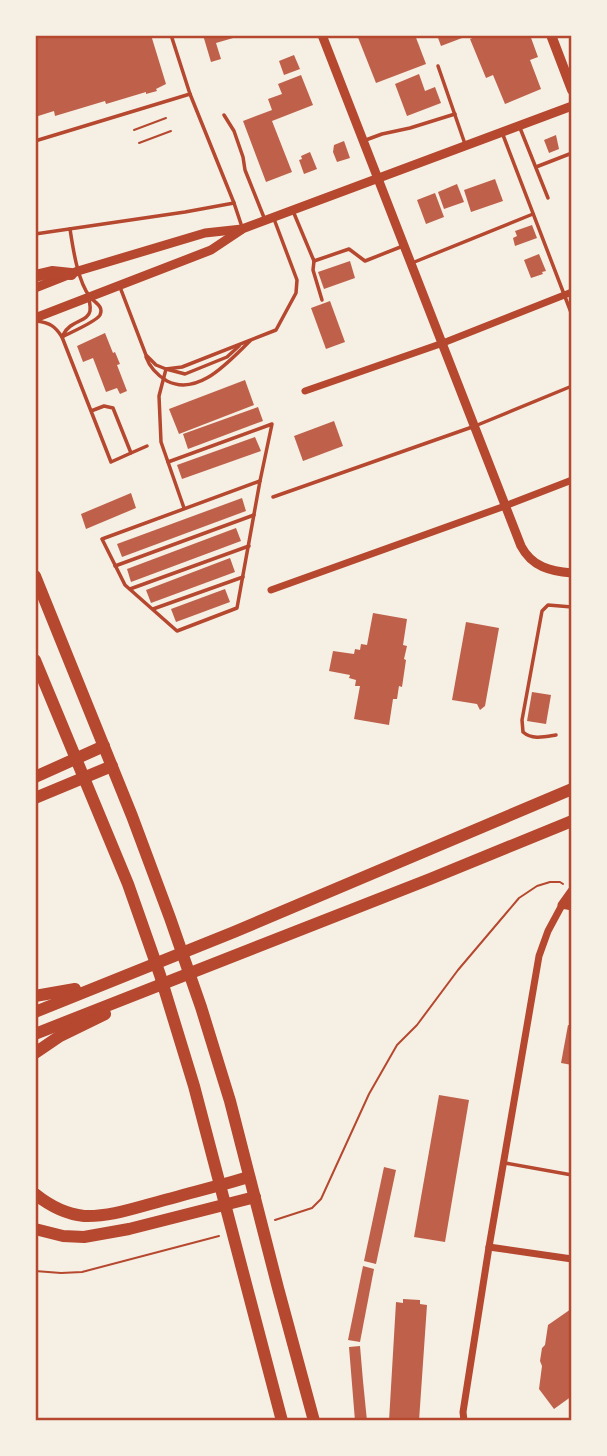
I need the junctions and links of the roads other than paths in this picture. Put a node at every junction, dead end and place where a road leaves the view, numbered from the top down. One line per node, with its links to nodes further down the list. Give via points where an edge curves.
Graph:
1 (171, 35): 6 (lane)
2 (322, 35): 13 (street)
3 (551, 35): 5 (main road)
4 (438, 66): 8 (lane)
5 (572, 90)
6 (190, 94): 12 (lane); 19 (lane)
7 (572, 106): 10 (street)
8 (455, 114): 13 (lane); 14 (lane)
9 (224, 115): 22 (lane)
10 (520, 126): 11 (street); 16 (lane)
11 (502, 133): 14 (street); 21 (lane)
12 (35, 141)
13 (363, 141): 17 (street)
14 (466, 146): 17 (street)
15 (572, 153): 16 (lane)
16 (536, 167): 18 (lane)
17 (377, 179): 20 (street); 26 (street)
18 (548, 198)
19 (234, 203): 23 (lane); 24 (lane)
20 (293, 211): 22 (street); 27 (lane)
21 (533, 214): 28 (lane); 33 (lane)
22 (270, 220): 24 (street); 39 (lane, via 297,279 296,293 276,330)
23 (70, 229): 25 (lane); 29 (lane)
24 (242, 229): 29 (street, via 205,233); 31 (street, via 211,250)
25 (35, 234)
26 (404, 245): 27 (lane, via 365,261 349,248); 28 (street)
27 (314, 261): 35 (lane)
28 (411, 263): 40 (street)
29 (75, 272): 30 (highway); 32 (street); 34 (lane)
30 (35, 276)
31 (119, 285): 34 (street); 42 (lane)
32 (35, 288)
33 (568, 293): 36 (lane); 40 (street)
34 (90, 296): 37 (street); 38 (lane, via 89,315 70,325); 38 (lane, via 99,304 99,316)
35 (322, 300)
36 (572, 315)
37 (35, 319): 38 (lane, via 49,323)
38 (62, 337): 47 (lane)
39 (251, 340): 41 (lane); 44 (lane, via 213,375 191,385)
40 (443, 343): 46 (street); 48 (street)
41 (242, 344): 43 (lane); 43 (lane, via 227,357 185,374)
42 (146, 355): 43 (lane); 44 (lane)
43 (166, 369): 44 (lane)
44 (164, 379): 51 (lane, via 159,396 161,442)
45 (572, 386): 48 (lane)
46 (305, 391)
47 (91, 411): 50 (lane, via 113,408); 50 (lane, via 111,462)
48 (475, 426): 54 (lane); 55 (street)
49 (147, 446): 50 (lane)
50 (131, 453)
51 (168, 462): 53 (lane, via 272,424); 56 (lane)
52 (572, 480): 55 (street)
53 (260, 481): 56 (lane); 57 (lane)
54 (273, 497)
55 (505, 506): 60 (street, via 525,554 552,571); 64 (street)
56 (184, 508): 59 (lane, via 102,539)
57 (254, 515): 58 (lane); 59 (lane)
58 (249, 546): 62 (lane); 63 (lane)
59 (115, 566): 63 (lane)
60 (572, 573)
61 (35, 576): 69 (highway)
62 (243, 577): 66 (lane); 66 (lane, via 237,608 177,631)
63 (130, 589): 66 (lane)
64 (271, 590)
65 (572, 607): 68 (lane, via 548,606 542,611 522,720 528,736)
66 (153, 610)
67 (35, 660): 70 (highway)
68 (556, 734)
69 (104, 746): 70 (highway); 71 (highway)
70 (76, 759): 72 (highway); 73 (highway)
71 (112, 766): 73 (highway); 87 (highway, via 201,1007)
72 (35, 777)
73 (84, 777): 75 (highway); 88 (highway, via 128,884 175,1020)
74 (572, 789): 79 (highway)
75 (35, 798)
76 (572, 821): 80 (highway)
77 (569, 889): 78 (street)
78 (567, 906): 85 (street, via 548,930 539,956)
79 (139, 970): 81 (highway); 82 (highway)
80 (171, 981): 83 (highway); 84 (highway, via 60,1036)
81 (35, 996)
82 (35, 1012)
83 (35, 1034)
84 (35, 1054)
85 (503, 1163): 86 (lane); 93 (street)
86 (572, 1175)
87 (250, 1177): 88 (highway); 90 (highway)
88 (219, 1186): 89 (highway, via 98,1216 66,1212); 91 (highway)
89 (35, 1194)
90 (255, 1197): 91 (highway); 96 (highway)
91 (225, 1206): 92 (highway, via 84,1237); 95 (highway)
92 (35, 1229)
93 (489, 1247): 94 (street); 97 (street)
94 (572, 1259)
95 (282, 1421)
96 (314, 1421)
97 (464, 1421)

